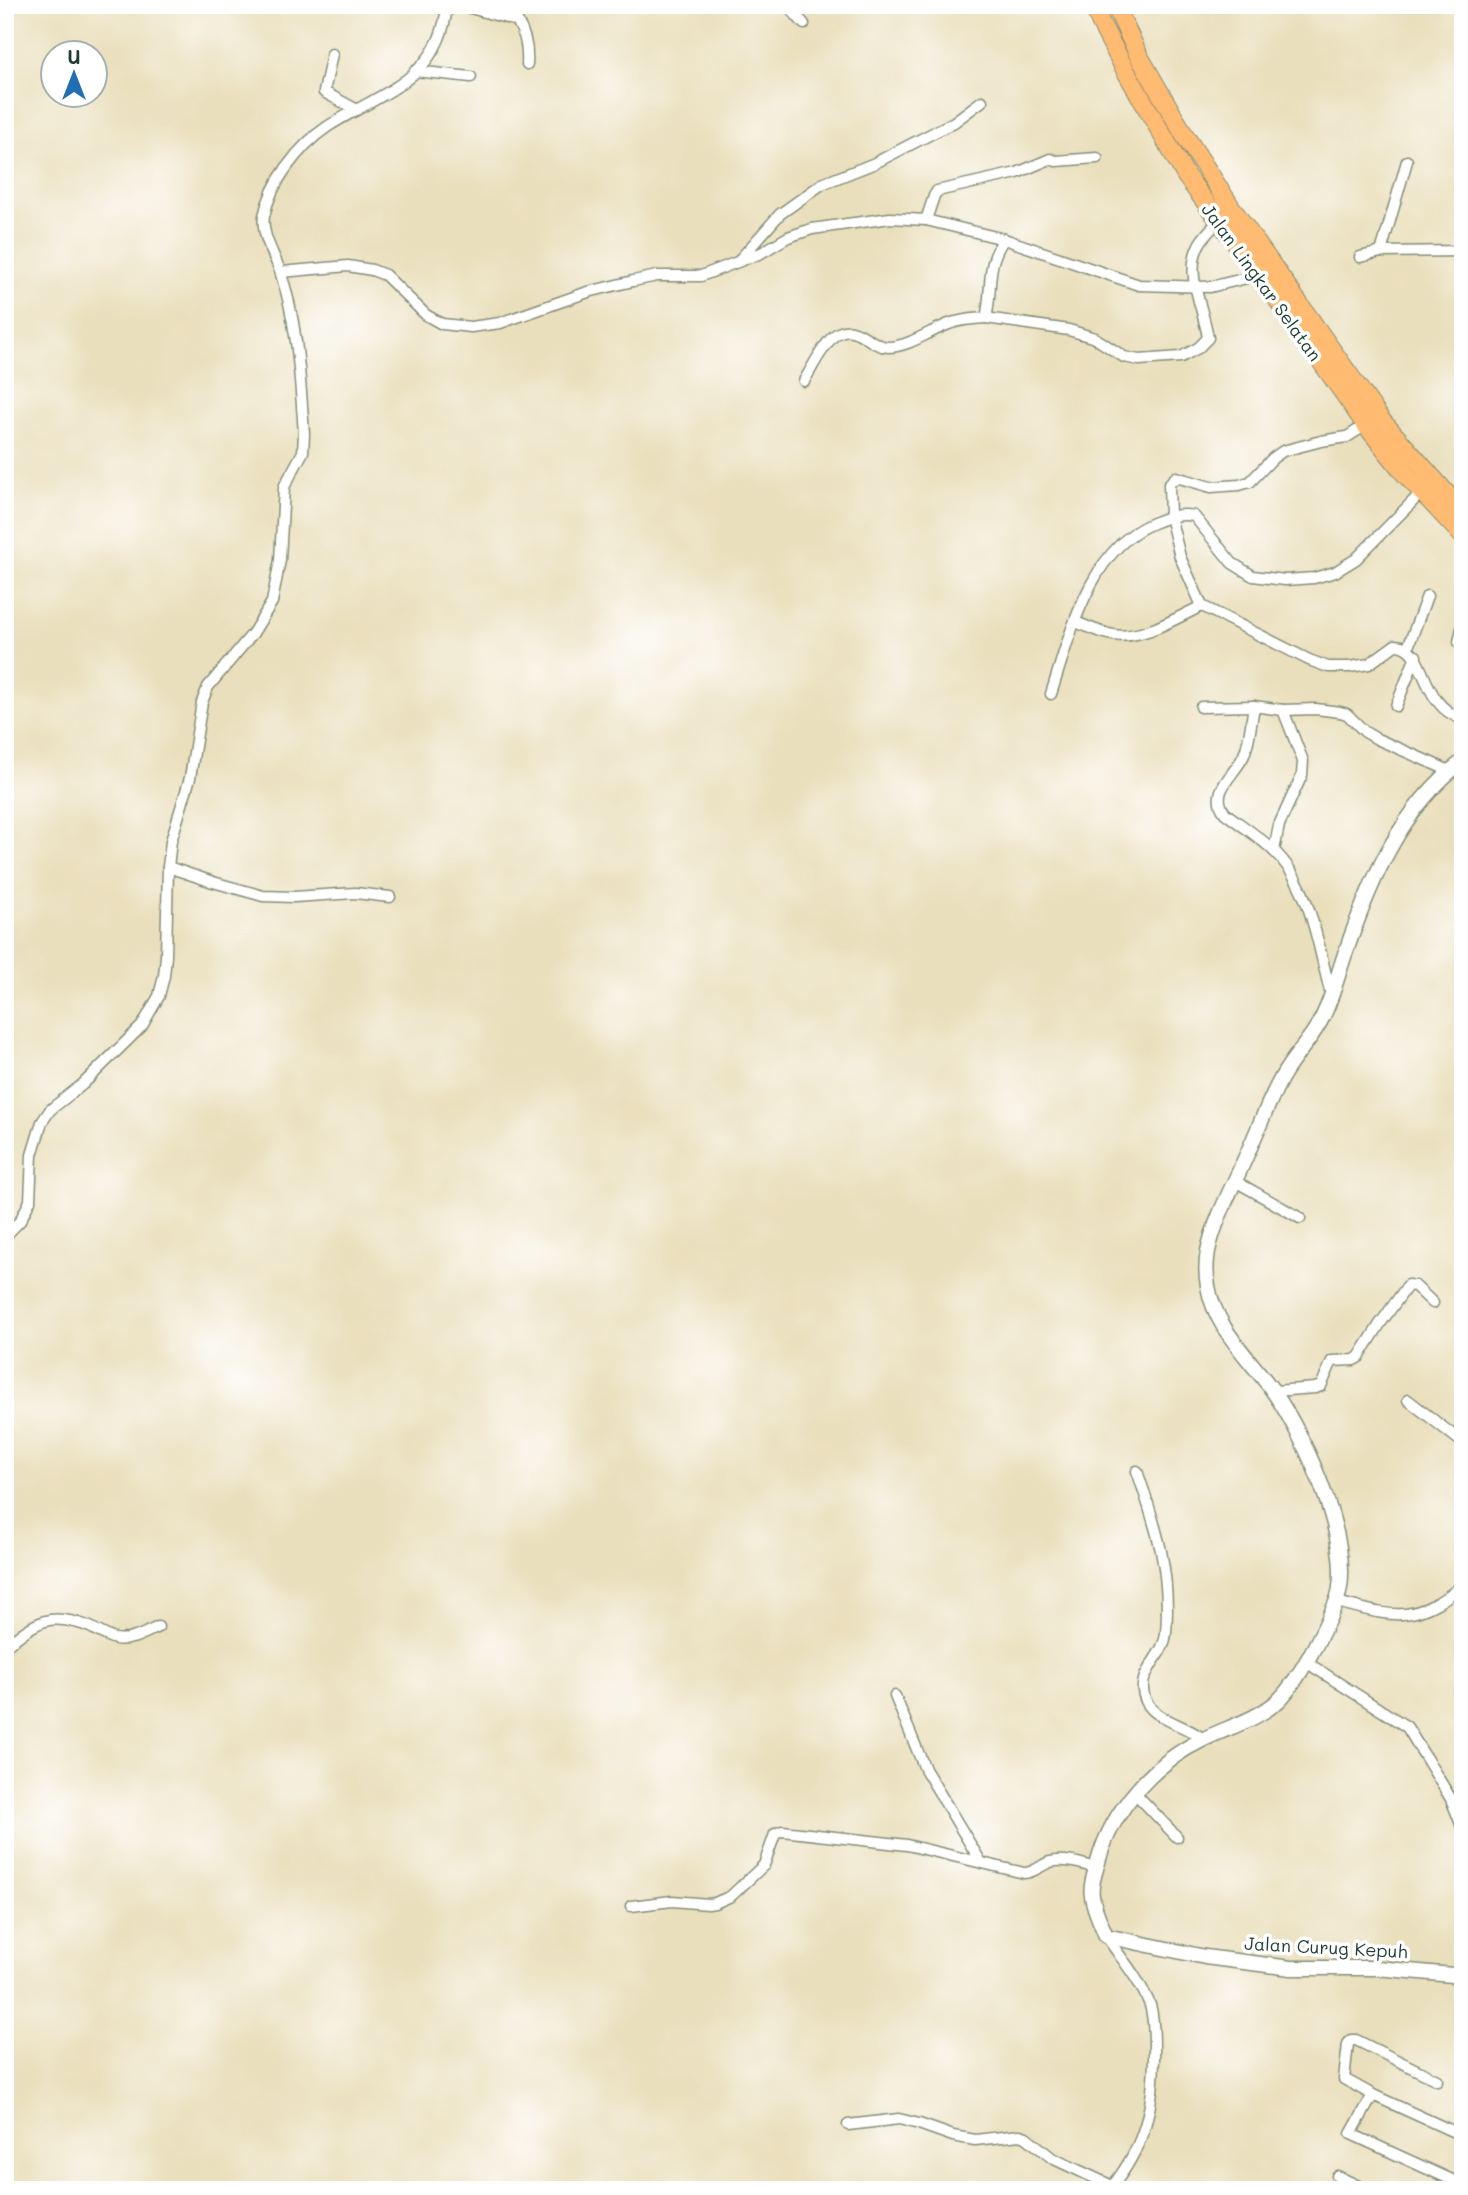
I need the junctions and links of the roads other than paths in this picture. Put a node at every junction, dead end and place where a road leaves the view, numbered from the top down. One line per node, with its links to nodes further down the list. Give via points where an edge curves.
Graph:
1 (448, 5): 7 (street, via 517,21); 8 (street, via 439,44)
2 (787, 5): 5 (street)
3 (1094, 5): 15 (highway, Jalan Lingkar Selatan, via 1176,160)
4 (1115, 5): 25 (highway, Jalan Lingkar Selatan, via 1185,136)
5 (804, 24)
6 (332, 54): 11 (street, via 324,92)
7 (527, 64)
8 (415, 71): 9 (street); 11 (street)
9 (471, 77)
10 (982, 101): 20 (street, via 954,122 875,163 822,184 780,214)
11 (358, 110): 21 (street, via 317,135 274,187 263,223)
12 (1097, 158): 14 (street, via 1050,159 1017,173 937,191)
13 (1407, 161): 18 (street)
14 (926, 220): 16 (street); 20 (street, via 890,218 812,229)
15 (1218, 221): 22 (highway, Jalan Lingkar Selatan); 23 (street, via 1194,258)
16 (1004, 239): 23 (street, via 1139,285); 24 (street, via 992,260)
17 (1463, 251): 18 (street)
18 (1381, 253): 19 (street)
19 (1360, 257)
20 (739, 260): 21 (street, via 701,276 633,281 500,323 471,327 442,324 426,315 385,275 372,270 348,266)
21 (281, 272): 50 (street, via 296,342 304,444 284,487 275,592 253,633 205,694)
22 (1259, 275): 23 (street); 25 (highway, Jalan Lingkar Selatan)
23 (1196, 288): 24 (street, via 1208,338 1181,357 1139,360 1069,330)
24 (986, 318): 27 (street, via 965,319 889,347 877,345 861,333 839,333 830,339)
25 (1318, 346): 26 (highway, Jalan Lingkar Selatan)
26 (1334, 366): 28 (highway, Jalan Lingkar Selatan); 29 (highway, Jalan Lingkar Selatan, via 1381,420)
27 (804, 381)
28 (1366, 425): 29 (highway, Jalan Lingkar Selatan); 32 (street, via 1347,437 1283,451 1250,482 1211,487 1179,476 1169,484)
29 (1412, 469): 30 (highway, Jalan Lingkar Selatan); 31 (highway, Jalan Lingkar Selatan)
30 (1421, 493): 32 (street, via 1356,559 1314,578 1253,576 1232,563 1194,516); 33 (highway, Jalan Lingkar Selatan)
31 (1463, 512)
32 (1170, 516): 35 (street, via 1184,568); 36 (street, via 1124,540 1109,556 1091,583)
33 (1463, 536)
34 (1427, 596): 39 (street)
35 (1202, 606): 36 (street, via 1126,636); 39 (street, via 1328,667 1369,664 1395,645)
36 (1076, 622): 41 (street)
37 (1463, 624): 38 (street)
38 (1459, 642)
39 (1408, 647): 40 (street)
40 (1416, 656): 43 (street); 46 (street, via 1438,704)
41 (1051, 694)
42 (1254, 706): 44 (street); 45 (street); 49 (street, via 1245,752 1225,782 1220,806)
43 (1396, 706)
44 (1201, 707)
45 (1283, 710): 48 (street, via 1324,709 1346,714 1377,739); 49 (street, via 1303,761)
46 (1463, 719)
47 (1463, 761): 48 (street)
48 (1450, 771): 52 (street, via 1409,817 1389,848 1362,906)
49 (1274, 850): 52 (street, via 1293,875 1311,913)
50 (168, 867): 51 (street, via 263,896 355,893); 55 (street, via 166,956 159,996 142,1026 42,1122 32,1155 30,1201)
51 (390, 897)
52 (1331, 994): 53 (street, via 1318,1025 1280,1080)
53 (1235, 1181): 54 (street); 57 (street, via 1209,1249 1208,1284 1219,1319)
54 (1300, 1218)
55 (5, 1236)
56 (1433, 1303): 57 (street, via 1408,1285 1359,1357 1332,1361 1321,1386)
57 (1274, 1391): 62 (street, via 1312,1460 1327,1501 1343,1568)
58 (1408, 1400): 59 (street)
59 (1463, 1443)
60 (1137, 1471): 67 (street, via 1158,1530 1166,1571 1166,1637 1143,1678 1142,1689 1156,1714)
61 (1463, 1585): 62 (street, via 1422,1612 1403,1615)
62 (1337, 1602): 65 (street)
63 (158, 1627): 64 (street, via 119,1639 78,1622 52,1618 32,1625)
64 (5, 1647)
65 (1306, 1662): 67 (street, via 1281,1698 1267,1709); 69 (street, via 1407,1727 1451,1799)
66 (895, 1696): 71 (street, via 925,1769)
67 (1203, 1739): 68 (street, via 1165,1762)
68 (1135, 1793): 70 (street); 72 (street, via 1115,1822)
69 (1463, 1829)
70 (1177, 1837)
71 (981, 1862): 72 (street, via 1024,1873 1053,1861); 73 (street, via 906,1845 782,1831 775,1834 764,1865 731,1896 708,1904 671,1900)
72 (1096, 1868): 74 (street, via 1091,1894)
73 (631, 1906)
74 (1106, 1936): 75 (street, Jalan Curug Kepuh, via 1205,1958 1291,1968 1377,1968); 82 (street, via 1150,2006 1154,2041 1150,2115 1139,2145)
75 (1463, 1976)
76 (1437, 2080): 77 (street, via 1351,2040 1344,2079)
77 (1373, 2095): 79 (street); 81 (street, via 1351,2134)
78 (848, 2125): 82 (street, via 899,2119 975,2140 1020,2135 1052,2158)
79 (1463, 2136)
80 (1337, 2176): 83 (street)
81 (1463, 2185)
82 (1110, 2188)
83 (1367, 2190)

